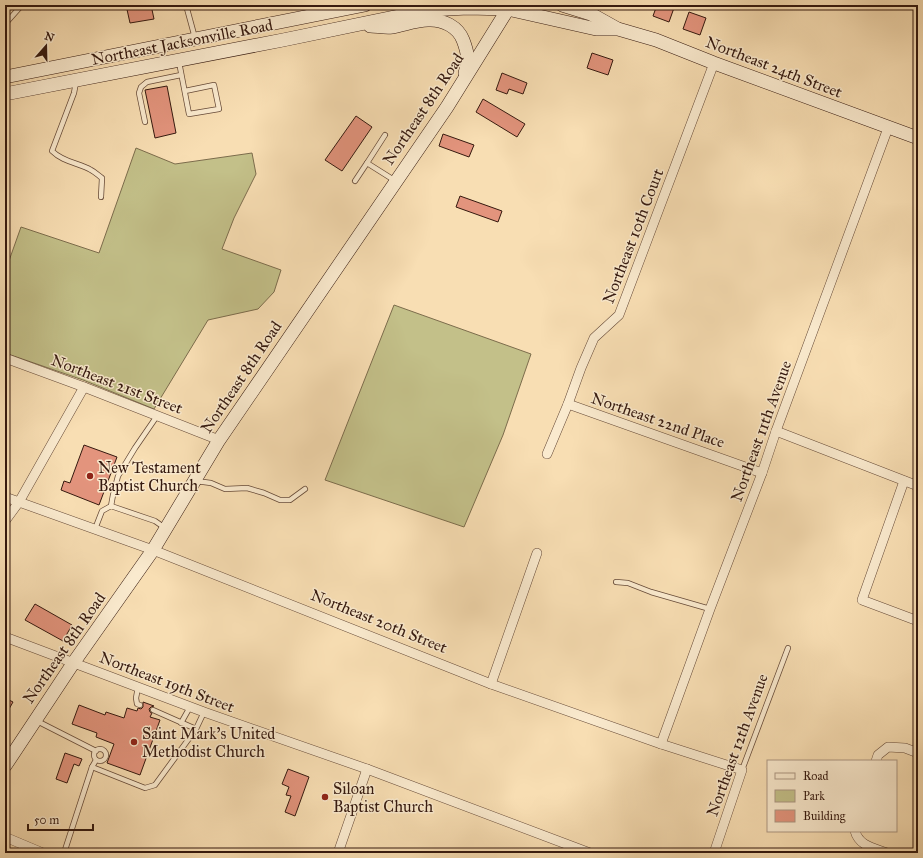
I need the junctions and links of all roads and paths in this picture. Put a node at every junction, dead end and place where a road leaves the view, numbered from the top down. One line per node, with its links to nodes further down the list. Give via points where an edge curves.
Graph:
1 (21, 5): 6 (lane)
2 (186, 5): 9 (lane)
3 (365, 5): 9 (main road)
4 (562, 5): 8 (main road, Northeast 24th Street, via 591,14)
5 (510, 6): 7 (main road, Northeast Jacksonville Road, via 428,10); 8 (main road, Northeast 24th Street, via 596,28); 16 (main road, Northeast 8th Road)
6 (5, 24)
7 (352, 25): 10 (main road, Northeast Jacksonville Road); 16 (main road, via 390,27 429,19 447,23 459,33 467,51 468,59)
8 (618, 29): 12 (main road, Northeast 24th Street, via 656,40)
9 (195, 39): 10 (main road); 14 (main road)
10 (199, 56): 11 (main road, Northeast Jacksonville Road)
11 (178, 60): 13 (lane); 15 (main road, Northeast Jacksonville Road)
12 (714, 63): 20 (main road, Northeast 24th Street); 29 (street, Northeast 10th Court, via 619,315 594,338)
13 (181, 75): 17 (lane); 19 (lane, via 147,82 141,87 138,93)
14 (5, 77)
15 (77, 80): 18 (main road, Northeast Jacksonville Road); 26 (lane, via 52,151 102,178)
16 (461, 86): 25 (main road, Northeast 8th Road)
17 (184, 90): 17 (lane, via 189,114 219,109 214,85)
18 (5, 94)
19 (145, 122)
20 (888, 128): 22 (main road, Northeast 24th Street); 31 (street, Northeast 11th Avenue)
21 (386, 135): 23 (lane)
22 (918, 138)
23 (367, 163): 24 (lane); 25 (lane)
24 (355, 181)
25 (396, 181): 32 (main road, Northeast 8th Road)
26 (102, 197)
27 (5, 358): 28 (street, Northeast 21st Street)
28 (84, 387): 30 (street, Northeast 21st Street); 40 (street)
29 (568, 404): 33 (street, Northeast 10th Court); 34 (street, Northeast 22nd Place)
30 (157, 416): 32 (street, Northeast 21st Street); 41 (lane, via 118,476)
31 (776, 431): 34 (street, Northeast 11th Avenue); 36 (street)
32 (219, 440): 35 (main road, Northeast 8th Road)
33 (547, 454)
34 (762, 473): 48 (street, Northeast 11th Avenue)
35 (194, 481): 38 (lane, via 211,483 225,489 247,488 280,500 290,500); 43 (main road, Northeast 8th Road)
36 (904, 481): 37 (street); 49 (street, via 862,600)
37 (918, 486)
38 (305, 488)
39 (6, 499): 40 (street, Northeast 20th Street)
40 (19, 502): 42 (street); 44 (street, Northeast 20th Street)
41 (112, 506): 43 (lane); 44 (lane, via 102,511)
42 (5, 521)
43 (166, 528): 45 (main road, Northeast 8th Road)
44 (95, 529): 45 (street, Northeast 20th Street)
45 (153, 550): 52 (main road, Northeast 8th Road); 53 (street, Northeast 20th Street)
46 (537, 553): 53 (street)
47 (616, 582): 48 (lane, via 628,583)
48 (710, 610): 62 (street, Northeast 11th Avenue)
49 (918, 621)
50 (5, 637): 52 (street, Northeast 19th Street)
51 (788, 648): 70 (lane, Northeast 12th Avenue)
52 (74, 662): 54 (street, Northeast 19th Street); 59 (main road, Northeast 8th Road)
53 (491, 684): 62 (street, Northeast 20th Street)
54 (138, 687): 55 (lane, via 136,698 137,704); 56 (street, Northeast 19th Street)
55 (140, 705)
56 (190, 707): 58 (street, Northeast 19th Street); 60 (lane)
57 (153, 710): 60 (lane)
58 (204, 712): 61 (lane); 69 (street, Northeast 19th Street)
59 (35, 721): 63 (lane); 67 (main road, Northeast 8th Road)
60 (181, 723): 61 (lane)
61 (196, 729): 68 (lane, via 155,785 145,788)
62 (661, 744): 70 (street, Northeast 20th Street)
63 (96, 751): 65 (lane); 65 (lane, via 99,749 106,752 106,758 102,761)
64 (918, 753): 66 (street, via 905,748 888,747 878,755)
65 (96, 760): 68 (lane)
66 (876, 760)
67 (5, 766)
68 (92, 767): 74 (lane)
69 (367, 769): 75 (street); 76 (street, Northeast 19th Street)
70 (742, 770): 77 (street, Northeast 12th Avenue)
71 (856, 833): 78 (street, via 865,845)
72 (5, 837): 73 (street)
73 (43, 853)
74 (64, 853)
75 (338, 853)
76 (590, 853)
77 (714, 853)
78 (887, 853)

